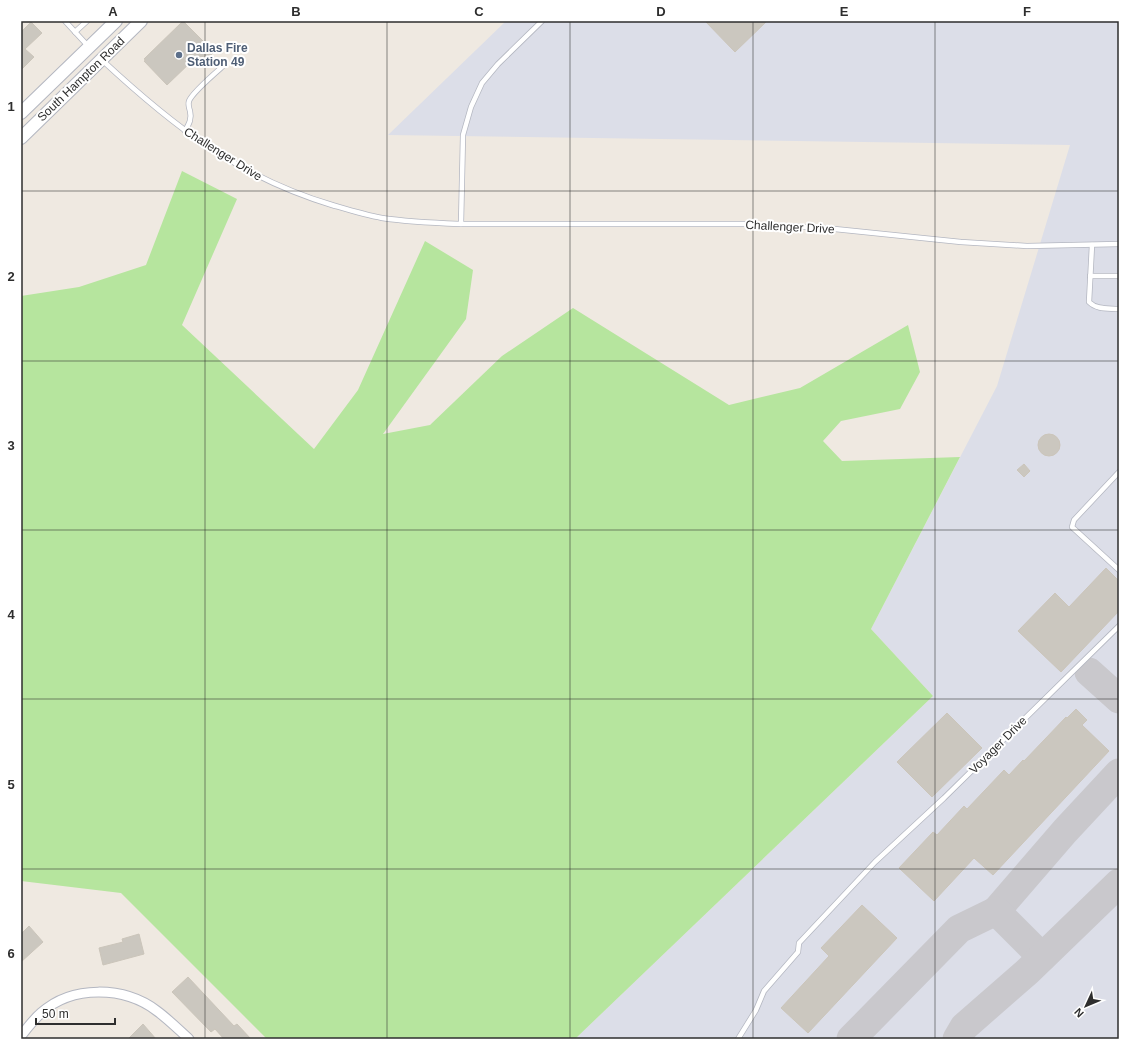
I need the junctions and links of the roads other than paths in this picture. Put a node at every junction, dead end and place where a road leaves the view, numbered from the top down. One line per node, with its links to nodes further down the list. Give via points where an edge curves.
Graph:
1 (65, 21): 6 (lane)
2 (87, 21): 6 (lane)
3 (116, 21): 7 (main road, South Hampton Road)
4 (141, 21): 8 (main road, South Hampton Road)
5 (542, 21): 13 (lane, via 482,83 471,106 463,135)
6 (75, 32): 7 (lane)
7 (89, 47): 8 (main road); 10 (main road, South Hampton Road)
8 (101, 59): 11 (lane, Challenger Drive); 12 (main road, South Hampton Road)
9 (222, 67): 11 (lane, via 189,101 192,115)
10 (21, 114)
11 (184, 131): 13 (lane, Challenger Drive, via 239,167 295,193 382,218)
12 (21, 138)
13 (461, 224): 15 (lane, Challenger Drive, via 746,224 825,228 961,242 1027,246)
14 (1119, 244): 15 (lane, Challenger Drive)
15 (1092, 245): 16 (lane)
16 (1090, 276): 17 (lane); 18 (lane, via 1089,302 1099,308)
17 (1119, 276)
18 (1119, 309)
19 (1119, 472): 20 (lane, via 1074,520 1072,527)
20 (1119, 570)
21 (1119, 626): 24 (lane, Voyager Drive, via 875,862 799,943 798,952 764,992)
22 (21, 1036): 23 (street, via 32,1021 50,1006 74,995 108,992 122,995 157,1010)
23 (189, 1039)
24 (738, 1039)

